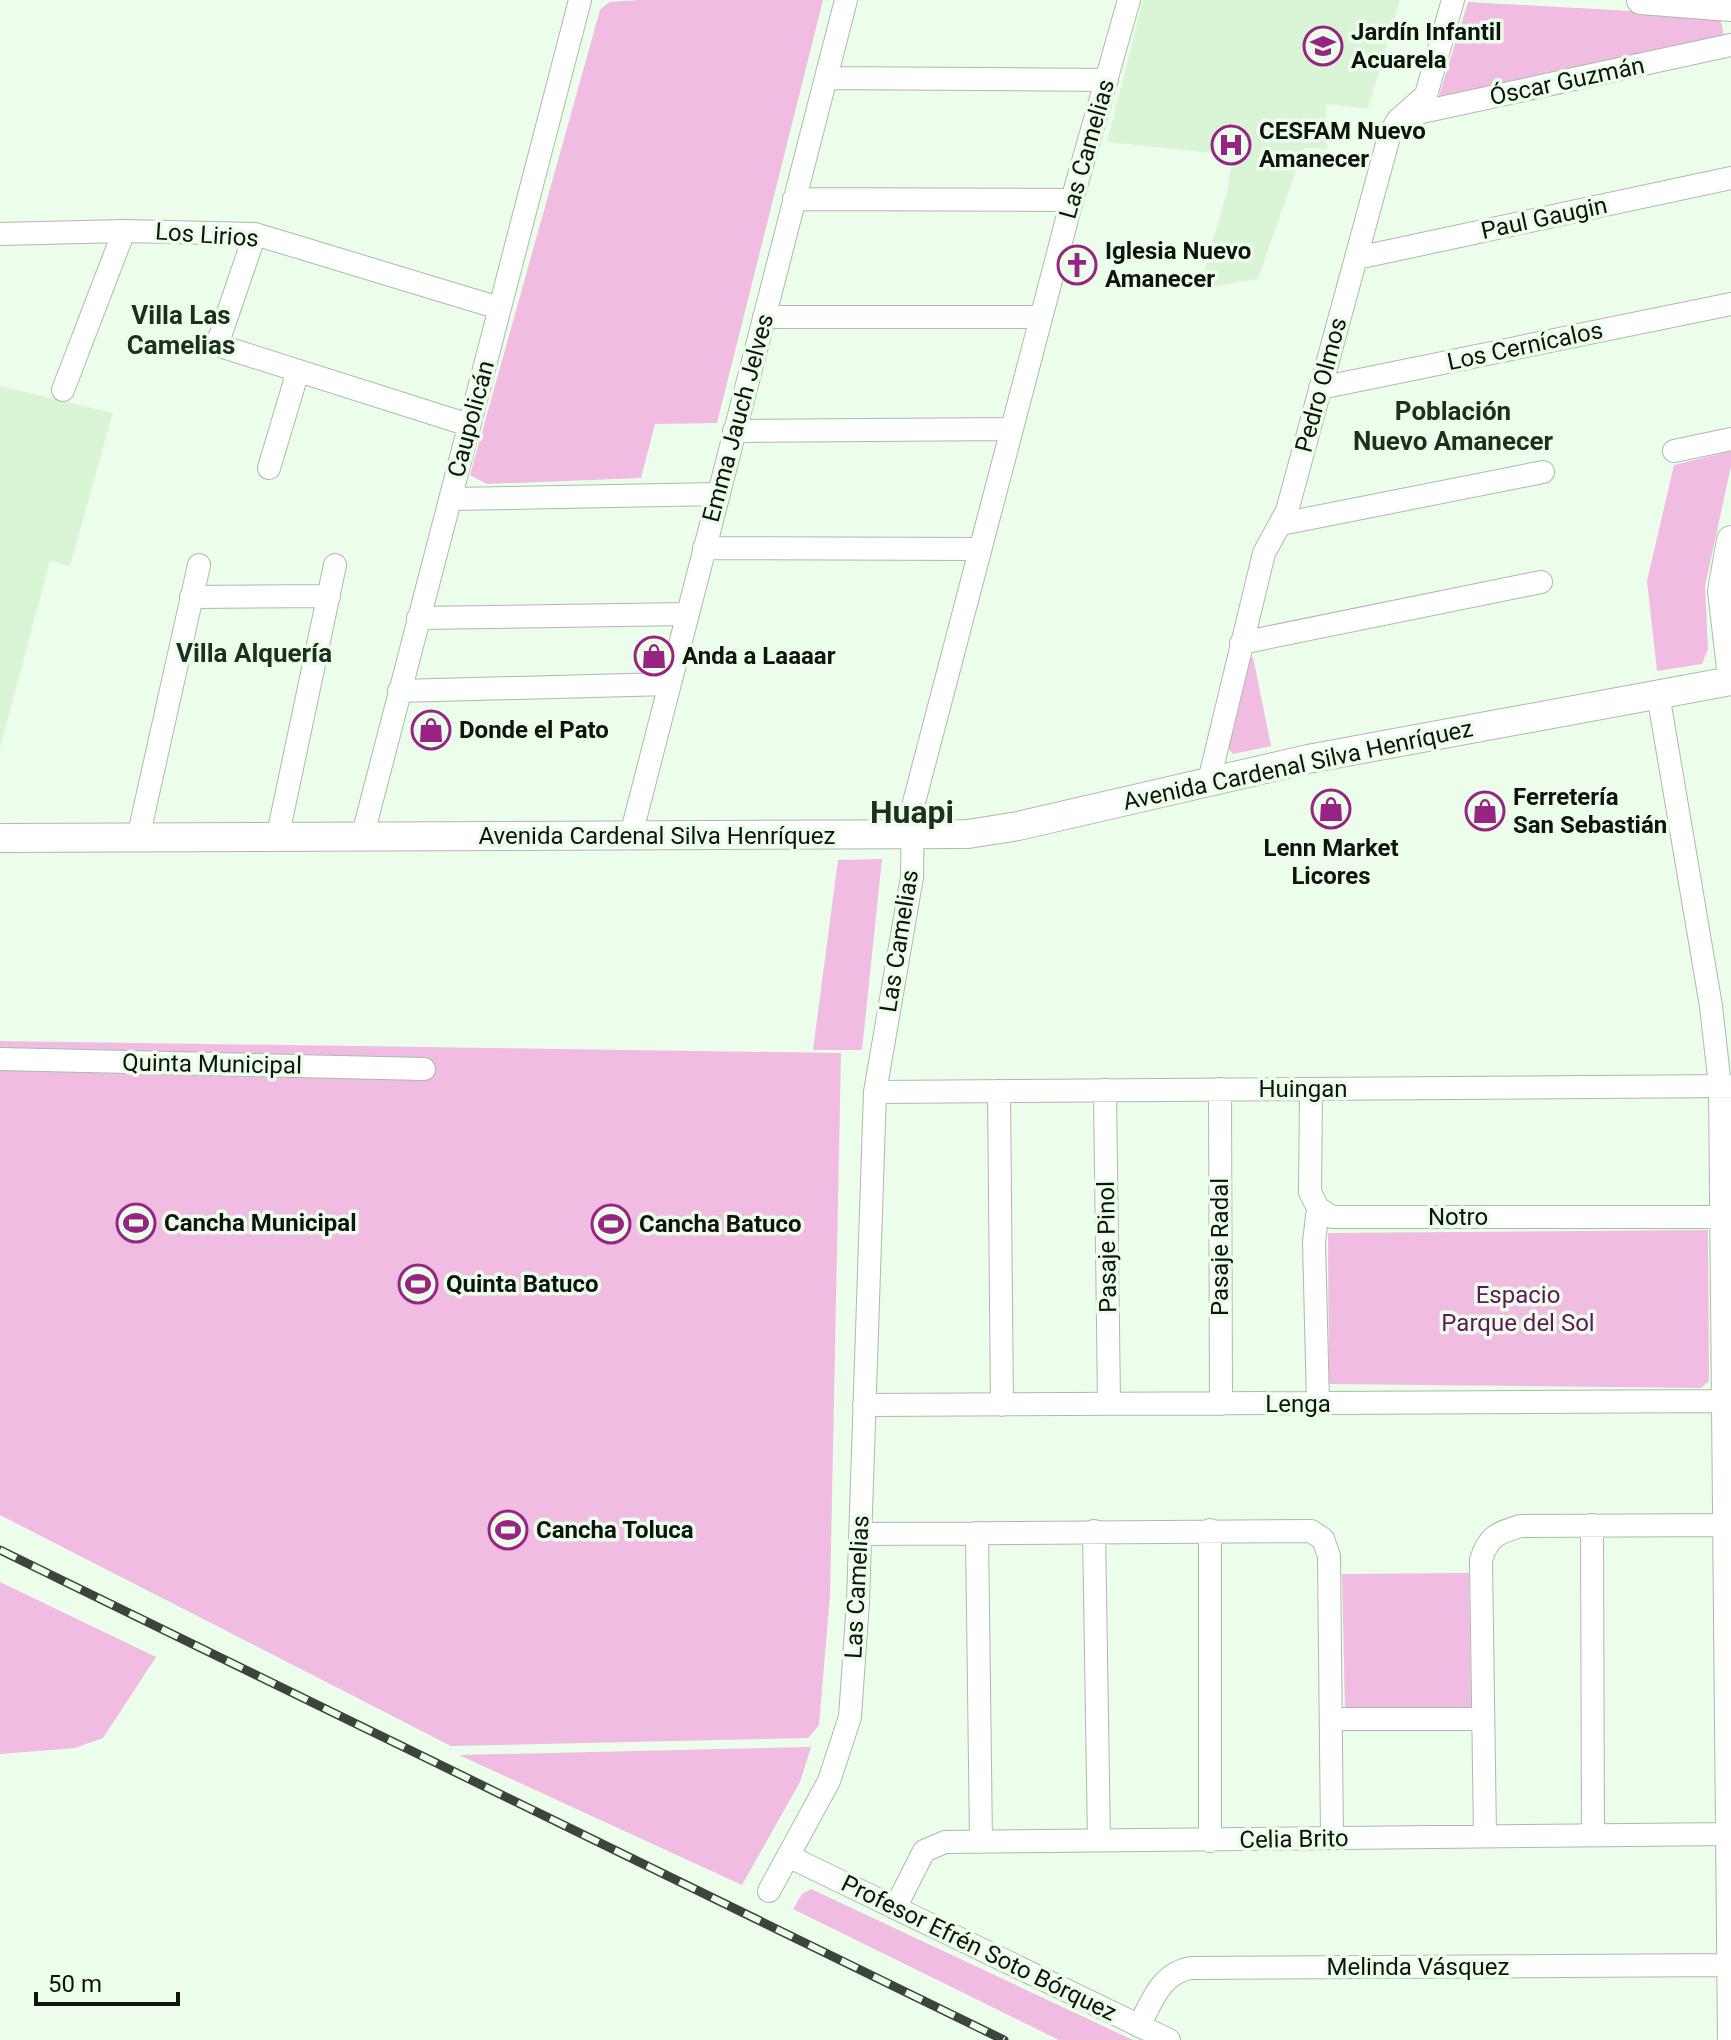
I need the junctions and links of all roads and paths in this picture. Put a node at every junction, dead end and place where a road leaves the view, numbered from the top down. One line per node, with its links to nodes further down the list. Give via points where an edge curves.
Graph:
1 (580, 0): 19 (street, Caupolicán)
2 (846, 0): 8 (street, Emma Jauch Jelves)
3 (1129, 0): 9 (street, Las Camelias)
4 (1453, 0): 10 (street, Pedro Olmos, via 1430,86)
5 (1641, 0): 6 (street)
6 (1731, 7)
7 (1731, 45): 10 (street, Óscar Guzmán)
8 (826, 78): 9 (street); 12 (street, Emma Jauch Jelves)
9 (1107, 80): 13 (street, Las Camelias)
10 (1403, 116): 17 (street, Pedro Olmos, via 1390,133)
11 (1731, 178): 17 (street, Paul Gaugin)
12 (794, 199): 13 (street); 20 (street, Emma Jauch Jelves)
13 (1072, 200): 21 (street, Las Camelias)
14 (124, 231): 15 (street, Los Lirios); 16 (street, Los Lirios); 24 (street)
15 (0, 234)
16 (255, 234): 19 (street, Los Lirios); 22 (street, via 217,345)
17 (1357, 258): 23 (street, Pedro Olmos)
18 (1731, 304): 23 (street, Los Cernícalos)
19 (499, 308): 25 (street, Caupolicán)
20 (764, 317): 21 (street); 27 (street, Emma Jauch Jelves)
21 (1040, 317): 26 (street, Las Camelias)
22 (298, 371): 25 (street); 30 (street)
23 (1320, 388): 34 (street, Pedro Olmos)
24 (63, 390)
25 (469, 425): 33 (street, Caupolicán)
26 (1012, 429): 27 (street); 37 (street, Las Camelias)
27 (734, 431): 32 (street, Emma Jauch Jelves)
28 (1731, 439): 29 (street)
29 (1674, 451)
30 (269, 468)
31 (1543, 472): 34 (street)
32 (718, 494): 33 (street); 36 (street, Emma Jauch Jelves)
33 (450, 499): 44 (street, Caupolicán)
34 (1281, 524): 45 (street, Pedro Olmos, via 1264,553)
35 (1731, 540): 46 (street, via 1722,591)
36 (704, 548): 37 (street); 43 (street, Emma Jauch Jelves)
37 (979, 549): 53 (street, Las Camelias, via 913,806)
38 (199, 565): 42 (street)
39 (335, 565): 41 (street)
40 (1541, 582): 45 (street)
41 (329, 596): 42 (street); 57 (street)
42 (191, 597): 55 (street)
43 (687, 614): 44 (street); 48 (street, Emma Jauch Jelves)
44 (418, 618): 49 (street, Caupolicán)
45 (1241, 643): 51 (street, Pedro Olmos)
46 (1731, 668)
47 (1731, 681): 50 (street, Avenida Cardenal Silva Henríquez)
48 (668, 684): 49 (street); 52 (street, Emma Jauch Jelves)
49 (399, 691): 56 (street, Caupolicán)
50 (1658, 694): 51 (street, Avenida Cardenal Silva Henríquez); 60 (street)
51 (1209, 781): 53 (street, Avenida Cardenal Silva Henríquez, via 1018,826)
52 (631, 835): 53 (street, Avenida Cardenal Silva Henríquez); 56 (street, Avenida Cardenal Silva Henríquez)
53 (913, 836): 65 (street, Las Camelias, via 911,885)
54 (0, 838): 55 (street, Avenida Cardenal Silva Henríquez)
55 (138, 838): 57 (street, Avenida Cardenal Silva Henríquez)
56 (362, 838): 57 (street, Avenida Cardenal Silva Henríquez)
57 (277, 839)
58 (0, 1059): 59 (street, Quinta Municipal)
59 (424, 1069)
60 (1726, 1086): 62 (street, Huingan); 67 (street)
61 (1220, 1089): 62 (street, Huingan); 63 (street, Huingan); 71 (street, Pasaje Radal)
62 (1311, 1089): 66 (street, via 1310,1192)
63 (1105, 1090): 64 (street, Huingan); 70 (street, Pasaje Pinol)
64 (999, 1091): 65 (street, Huingan); 73 (street)
65 (875, 1092): 72 (street, Las Camelias)
66 (1318, 1208): 67 (street, Notro, via 1340,1218); 69 (street)
67 (1722, 1217): 68 (street)
68 (1728, 1401): 69 (street, Lenga); 75 (street)
69 (1318, 1403): 71 (street, Lenga)
70 (1109, 1404): 71 (street, Lenga); 73 (street, Lenga)
71 (1221, 1404)
72 (864, 1405): 73 (street, Lenga); 79 (street, Las Camelias)
73 (1002, 1405)
74 (1592, 1525): 75 (street); 81 (street, via 1520,1526 1495,1534 1486,1544 1481,1560); 84 (street)
75 (1728, 1525): 82 (street)
76 (1210, 1530): 77 (street); 80 (street, via 1297,1529 1323,1539 1329,1556); 87 (street)
77 (1094, 1531): 78 (street); 86 (street)
78 (977, 1533): 79 (street); 88 (street)
79 (861, 1534): 89 (street, Las Camelias, via 850,1717 833,1773)
80 (1331, 1719): 81 (street); 85 (street)
81 (1483, 1719): 83 (street)
82 (1729, 1834): 84 (street, Celia Brito); 92 (street)
83 (1485, 1836): 84 (street, Celia Brito); 85 (street, Celia Brito)
84 (1593, 1836)
85 (1332, 1838): 87 (street, Celia Brito)
86 (1099, 1841): 87 (street, Celia Brito); 88 (street, Celia Brito)
87 (1210, 1841)
88 (981, 1842): 91 (street, Celia Brito, via 924,1851)
89 (788, 1856): 90 (street, Las Camelias); 91 (street, Profesor Efrén Soto Bórquez)
90 (769, 1891)
91 (895, 1908): 93 (street, Profesor Efrén Soto Bórquez)
92 (1729, 1960): 93 (street, Melinda Vásquez, via 1191,1968 1163,1982); 95 (street)
93 (1139, 2026): 94 (street, Profesor Efrén Soto Bórquez)
94 (1169, 2040)
95 (1729, 2040)

